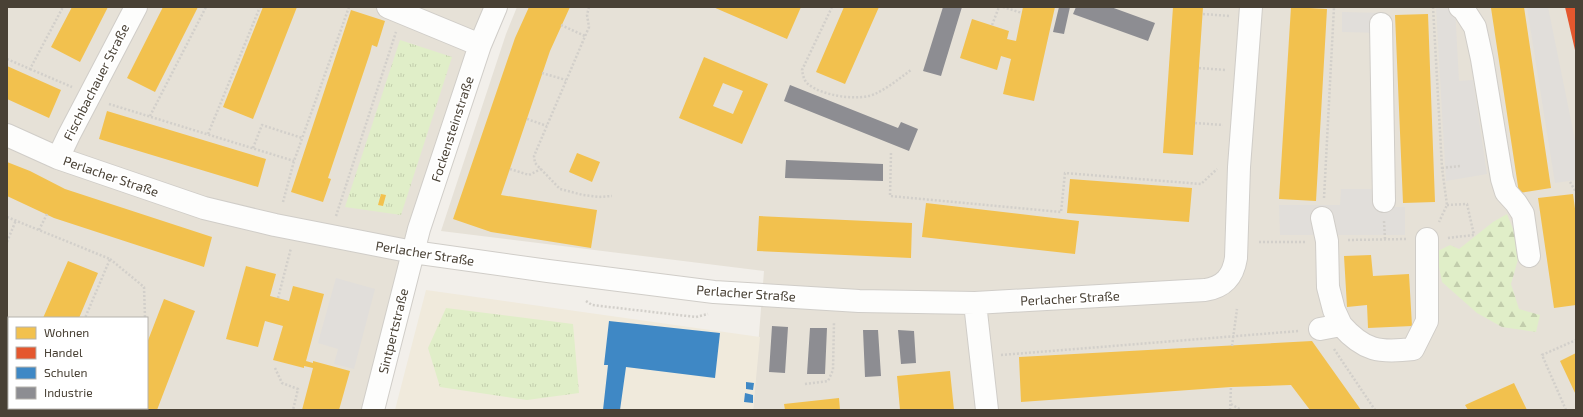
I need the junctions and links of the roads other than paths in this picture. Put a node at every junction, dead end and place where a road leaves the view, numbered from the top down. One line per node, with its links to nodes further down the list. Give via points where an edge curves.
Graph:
1 (136, 7): 9 (street, Fischbachauer Straße)
2 (496, 7): 7 (street, Fockensteinstraße)
3 (1251, 7): 15 (street, Perlacher Straße, via 1236,258 1229,278 1218,286 1205,290)
4 (1460, 7): 14 (street, via 1475,27 1502,179 1506,192 1523,214)
5 (395, 10): 7 (street)
6 (1380, 24): 10 (street)
7 (480, 45): 13 (street, Fockensteinstraße)
8 (7, 135): 9 (street, Perlacher Straße)
9 (58, 158): 13 (street, Perlacher Straße, via 204,208)
10 (1384, 201)
11 (1322, 218): 16 (street, via 1327,241 1328,287)
12 (1427, 239): 16 (street, via 1427,321 1412,349 1389,352 1367,347 1352,337)
13 (413, 252): 15 (street, Perlacher Straße, via 714,292 859,301); 18 (street, Sintpertstraße)
14 (1529, 256)
15 (975, 303): 19 (street)
16 (1341, 325): 17 (street)
17 (1320, 330)
18 (373, 410)
19 (987, 410)

